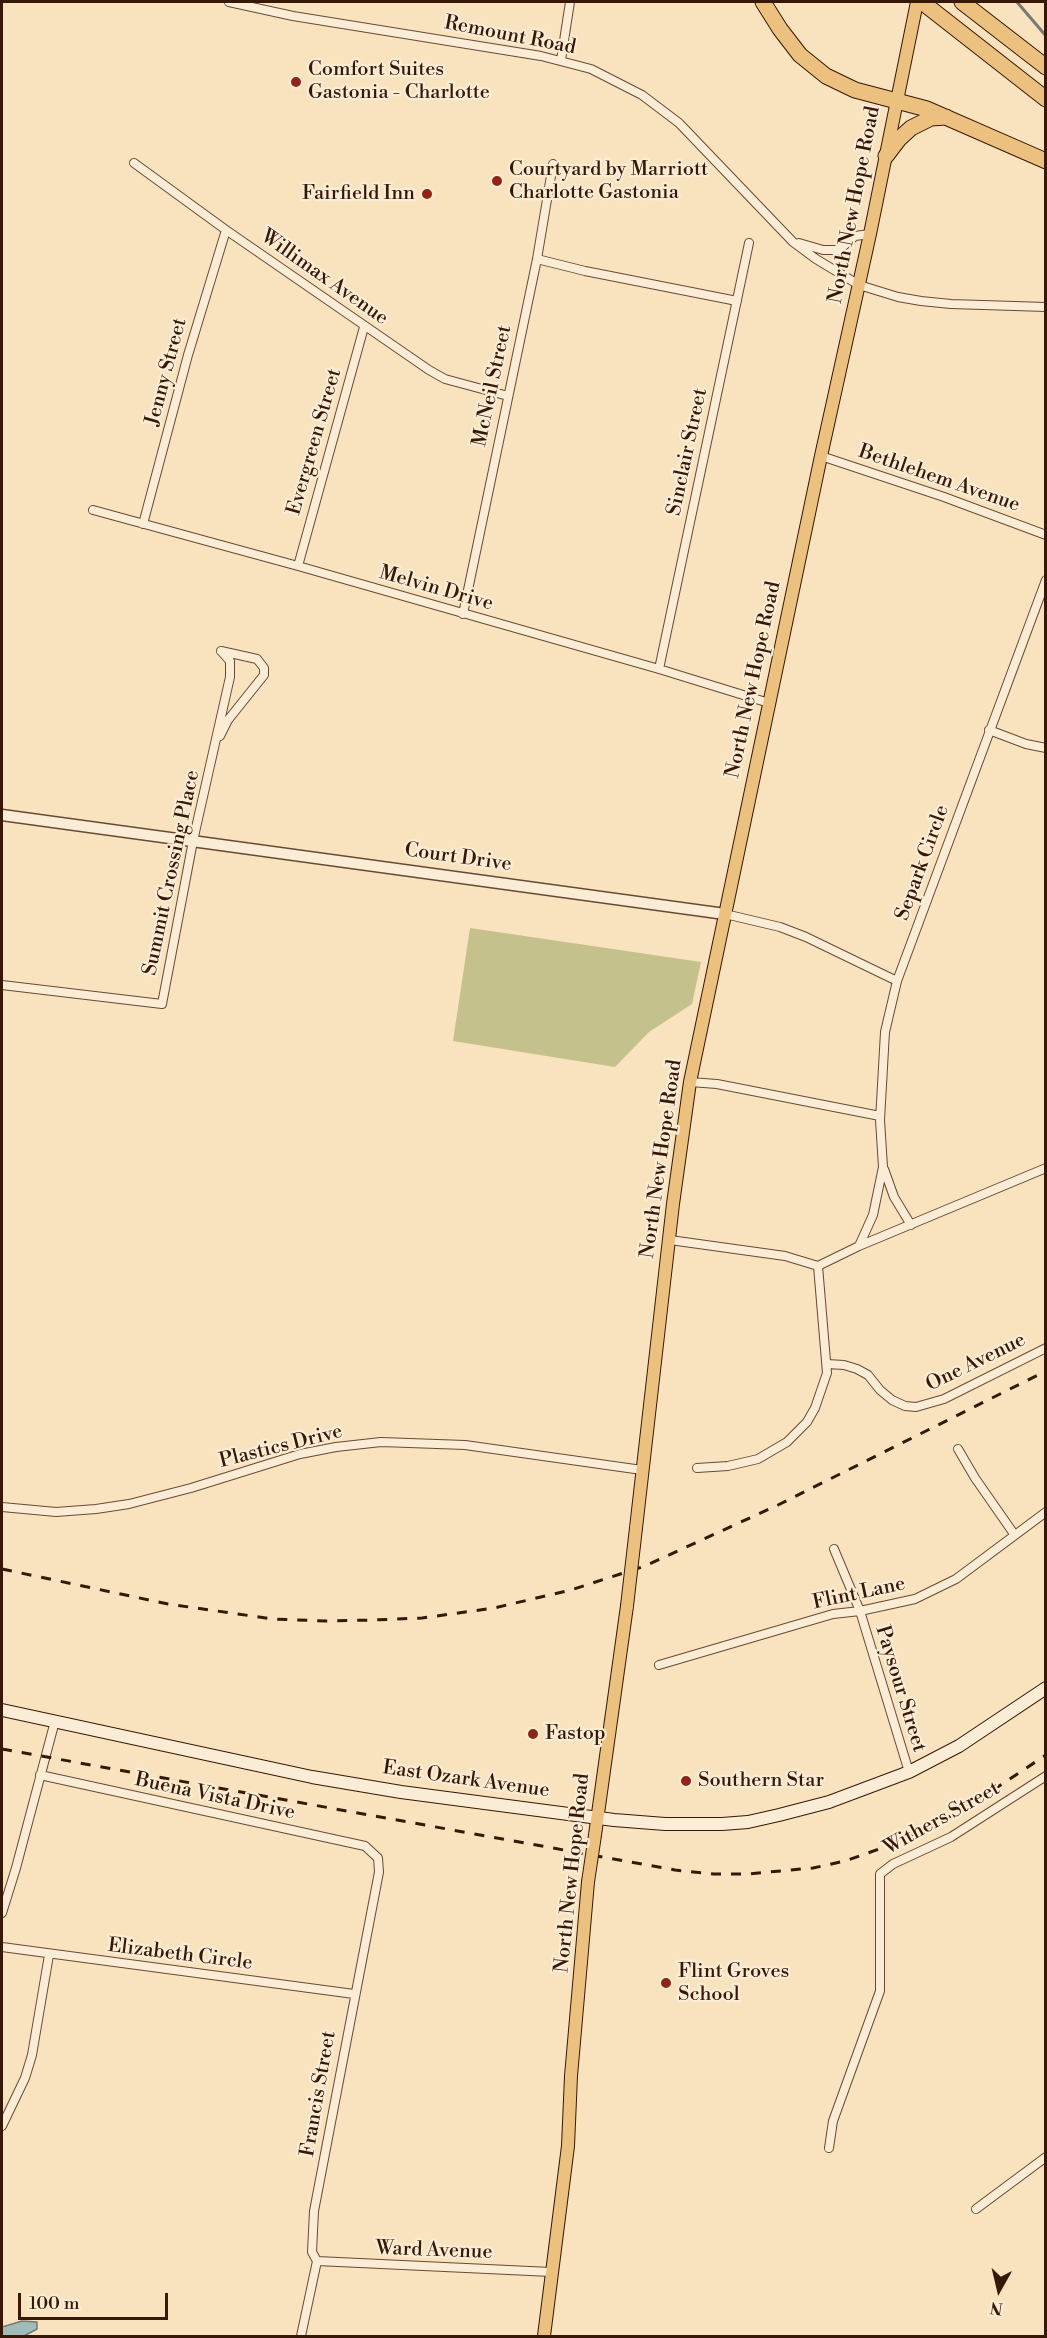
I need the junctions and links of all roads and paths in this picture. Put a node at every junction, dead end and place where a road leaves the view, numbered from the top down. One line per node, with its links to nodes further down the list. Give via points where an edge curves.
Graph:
1 (229, 2): 7 (street, Remount Road)
2 (570, 2): 7 (street)
3 (763, 2): 10 (highway, via 789,42 812,67 855,90)
4 (917, 2): 10 (main road, North New Hope Road)
5 (922, 2): 9 (highway)
6 (962, 2): 8 (highway)
7 (561, 60): 18 (street, Remount Road, via 608,77 642,95 679,123)
8 (1046, 67)
9 (1046, 99)
10 (896, 101): 11 (highway); 12 (main road, North New Hope Road)
11 (946, 117): 12 (highway, via 932,118 911,128); 13 (highway)
12 (886, 156): 17 (main road, North New Hope Road)
13 (1046, 160)
14 (134, 163): 16 (street, Willimax Avenue)
15 (553, 164): 20 (street, McNeil Street)
16 (226, 230): 24 (street, Willimax Avenue); 28 (street, Jenny Street)
17 (870, 234): 18 (street, via 855,236 839,250); 21 (main road, North New Hope Road)
18 (793, 242): 21 (street, Remount Road)
19 (749, 243): 22 (street, Sinclair Street)
20 (537, 259): 22 (street); 25 (street, McNeil Street)
21 (859, 285): 23 (street, Remount Road, via 921,301); 26 (main road, North New Hope Road)
22 (737, 301): 33 (street, Sinclair Street)
23 (1046, 307)
24 (364, 327): 25 (street, Willimax Avenue, via 445,379); 30 (street, Evergreen Street)
25 (508, 396): 32 (street, McNeil Street)
26 (821, 456): 29 (street, Bethlehem Avenue); 34 (main road, North New Hope Road)
27 (93, 510): 28 (street, Melvin Drive)
28 (143, 524): 30 (street, Melvin Drive)
29 (1046, 535)
30 (298, 566): 32 (street, Melvin Drive)
31 (1046, 580): 35 (street, Separk Circle)
32 (463, 614): 33 (street, Melvin Drive)
33 (659, 669): 34 (street, Melvin Drive)
34 (769, 704): 40 (main road, North New Hope Road)
35 (989, 730): 37 (street); 41 (street, Separk Circle)
36 (215, 748): 36 (street, Summit Crossing Place, via 228,720 264,675 257,659 221,651 230,661 230,677); 39 (street, Summit Crossing Place)
37 (1046, 748)
38 (2, 814): 39 (street, Court Drive)
39 (193, 841): 40 (street, Court Drive); 42 (street, Summit Crossing Place, via 162,1004)
40 (725, 914): 41 (street, Court Drive, via 798,934); 43 (main road, North New Hope Road)
41 (897, 981): 44 (street, Separk Circle, via 885,1032)
42 (2, 985)
43 (690, 1082): 44 (street); 48 (main road, North New Hope Road)
44 (880, 1116): 45 (street, Separk Circle)
45 (883, 1167): 47 (street, Separk Circle, via 894,1197); 49 (street, Separk Circle, via 873,1215)
46 (1046, 1168): 47 (street)
47 (911, 1225): 49 (street)
48 (670, 1240): 50 (street, via 785,1256); 55 (main road, North New Hope Road)
49 (859, 1246): 50 (street)
50 (818, 1266): 52 (street)
51 (1046, 1348): 52 (street, One Avenue, via 944,1399 916,1407 892,1400 857,1369)
52 (827, 1364): 54 (street, via 815,1408 787,1442 742,1464)
53 (958, 1449): 58 (street)
54 (697, 1468)
55 (642, 1470): 56 (street, Plastics Drive, via 465,1445 381,1442 300,1454 129,1504 56,1512); 68 (main road, North New Hope Road, bridge)
56 (2, 1507)
57 (1046, 1512): 58 (street, Flint Lane)
58 (1014, 1534): 60 (street, Flint Lane, via 932,1593)
59 (834, 1549): 60 (street, Paysour Street)
60 (860, 1611): 61 (street, Flint Lane, via 833,1614); 65 (street, Paysour Street)
61 (659, 1665)
62 (1046, 1688): 65 (main road, East Ozark Avenue, via 968,1740)
63 (2, 1710): 64 (main road, East Ozark Avenue)
64 (55, 1721): 66 (street); 68 (main road, East Ozark Avenue, via 343,1783)
65 (909, 1772): 68 (main road, East Ozark Avenue, via 829,1802 748,1822 665,1824)
66 (40, 1775): 69 (street, Buena Vista Drive, via 365,1846); 70 (street)
67 (1046, 1776): 75 (street, Withers Street, via 951,1837 880,1874 880,1991 833,2121)
68 (597, 1818): 79 (main road, North New Hope Road, bridge, via 588,1882 568,2146)
69 (378, 1858): 73 (street, Francis Street, via 379,1872)
70 (2, 1913)
71 (2, 1947): 72 (street, Elizabeth Circle)
72 (49, 1955): 73 (street, Elizabeth Circle); 74 (street, via 32,2055)
73 (354, 1994): 78 (street, Francis Street, via 314,2211 312,2252)
74 (2, 2126)
75 (829, 2148)
76 (1046, 2157): 77 (street)
77 (976, 2209)
78 (317, 2261): 79 (street, Ward Avenue); 80 (street, Francis Street)
79 (551, 2272): 81 (main road, North New Hope Road)
80 (301, 2337)
81 (544, 2337)

